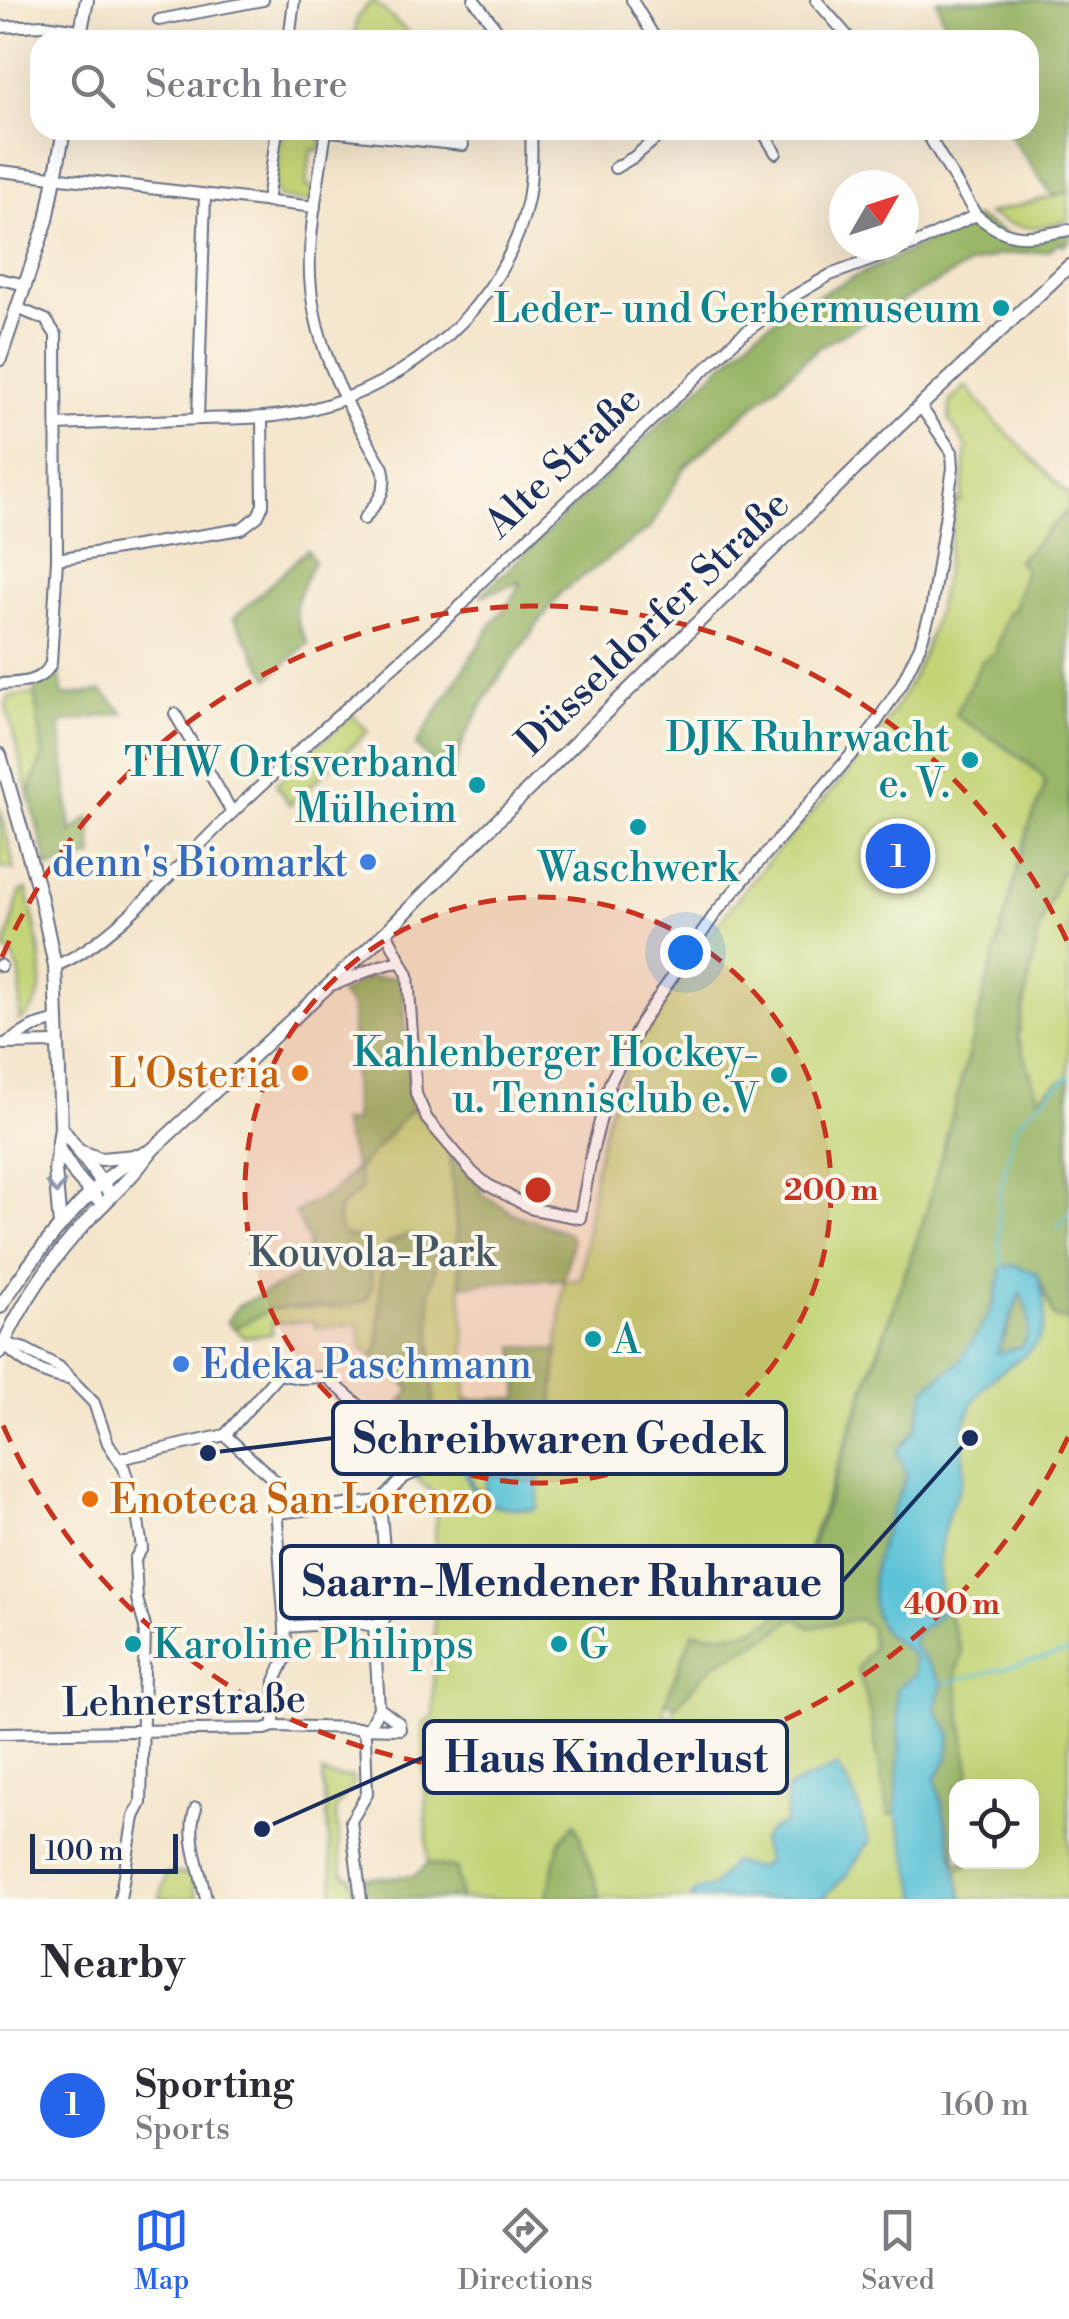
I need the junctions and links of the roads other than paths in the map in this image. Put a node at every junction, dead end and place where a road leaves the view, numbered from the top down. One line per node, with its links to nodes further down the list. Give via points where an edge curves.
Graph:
1 (87, 0): 10 (main road)
2 (263, 0): 7 (street)
3 (294, 0): 11 (street)
4 (474, 0): 12 (street)
5 (632, 0): 13 (street)
6 (816, 0): 14 (street)
7 (159, 20)
8 (0, 27): 9 (street)
9 (62, 30)
10 (81, 30)
11 (290, 30)
12 (497, 30)
13 (650, 30)
14 (843, 30)
15 (62, 140): 27 (main road)
16 (276, 140): 29 (street)
17 (322, 140): 30 (street)
18 (416, 140): 23 (street)
19 (530, 140): 38 (street, via 527,203 488,290 420,358)
20 (655, 140): 25 (street)
21 (768, 140): 24 (street)
22 (931, 140): 31 (street)
23 (463, 145)
24 (776, 153)
25 (615, 168)
26 (0, 170): 27 (street)
27 (56, 178): 28 (street); 35 (main road)
28 (205, 195): 29 (street); 41 (street)
29 (267, 202): 30 (street)
30 (315, 207): 38 (street, via 311,284)
31 (976, 215): 32 (street, via 1018,238); 48 (street, Alte Straße, via 830,276 738,338 465,602)
32 (1069, 230)
33 (1069, 266): 39 (main road, Düsseldorfer Straße)
34 (0, 280): 35 (street)
35 (26, 285): 36 (main road)
36 (17, 308): 37 (main road); 42 (street, via 53,327)
37 (0, 359)
38 (342, 400): 40 (street); 43 (street, via 386,481)
39 (921, 407): 49 (main road, Düsseldorfer Straße); 50 (street, via 945,438 953,468 920,646 884,713 726,899 635,1033 606,1098 580,1218 533,1209 499,1192 427,1120 416,1094 408,976)
40 (262, 418): 41 (street); 44 (street, via 262,505 250,524)
41 (198, 419): 42 (street)
42 (56, 425): 44 (street)
43 (364, 518)
44 (57, 558): 45 (street, via 48,671)
45 (0, 684)
46 (176, 714): 48 (street)
47 (0, 755): 51 (main road)
48 (232, 812): 51 (street, Alte Straße, via 102,938)
49 (386, 932): 50 (street); 52 (main road, Düsseldorfer Straße)
50 (401, 962): 52 (street, via 377,964)
51 (55, 966): 53 (main road)
52 (326, 987): 59 (main road, Düsseldorfer Straße)
53 (56, 1020): 54 (main road); 55 (street)
54 (57, 1043): 55 (street); 56 (main road)
55 (3, 1044)
56 (61, 1127): 57 (main road); 58 (main road)
57 (58, 1148): 61 (main road); 63 (main road, one-way to 63)
58 (76, 1150): 60 (main road, via 101,1159); 61 (main road)
59 (152, 1150): 60 (main road, Düsseldorfer Straße); 62 (main road, Düsseldorfer Straße)
60 (136, 1156): 61 (main road, Düsseldorfer Straße)
61 (98, 1189): 62 (main road); 63 (main road, Düsseldorfer Straße)
62 (108, 1201): 65 (main road, Düsseldorfer Straße, via 38,1282)
63 (60, 1226): 64 (main road, Düsseldorfer Straße)
64 (0, 1307)
65 (1, 1346): 67 (street, via 70,1380 94,1403)
66 (225, 1435): 67 (street); 68 (street, via 276,1376 326,1377 375,1419 405,1423 432,1445 418,1471); 69 (street, via 271,1475)
67 (119, 1459): 75 (street, via 142,1548 135,1559 145,1627)
68 (380, 1501): 69 (street); 70 (street, via 389,1611)
69 (276, 1512): 71 (street)
70 (374, 1626): 71 (street); 72 (street)
71 (285, 1627): 73 (street, via 287,1656 275,1682)
72 (379, 1708): 74 (street); 74 (street, via 400,1729)
73 (274, 1726): 74 (street, Lehnerstraße); 75 (street, Lehnerstraße)
74 (364, 1729): 80 (street, via 367,1794 351,1821)
75 (143, 1732): 76 (street, Lehnerstraße); 78 (street, via 141,1802)
76 (0, 1733)
77 (196, 1808): 79 (street, via 192,1833)
78 (120, 1899)
79 (206, 1899)
80 (361, 1899)

